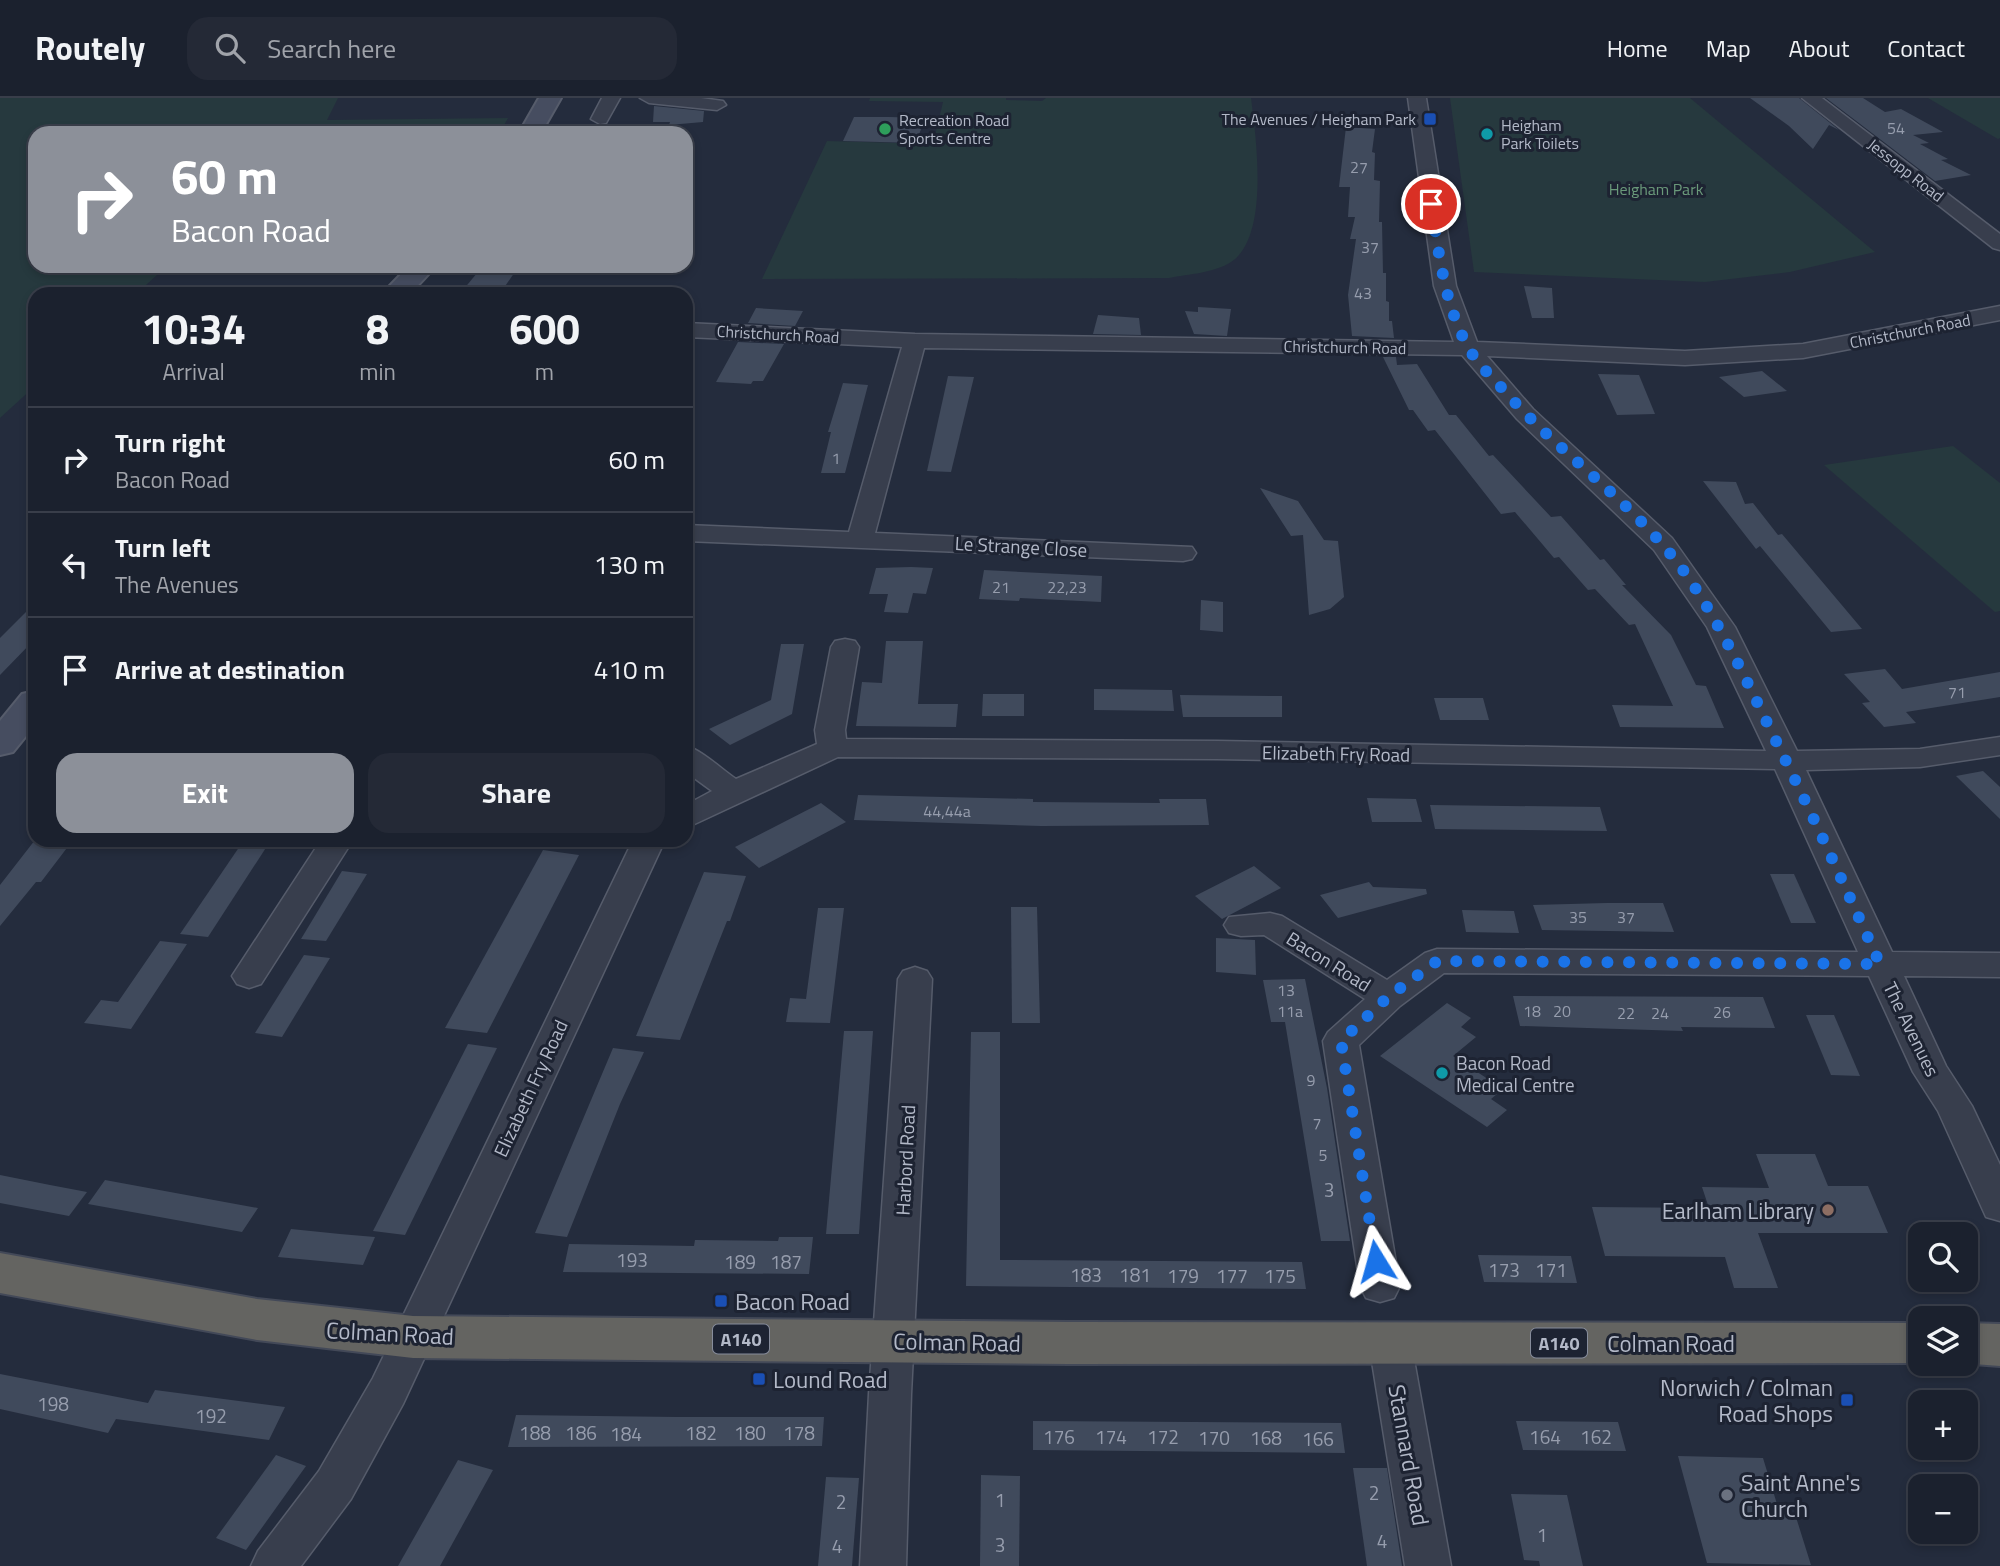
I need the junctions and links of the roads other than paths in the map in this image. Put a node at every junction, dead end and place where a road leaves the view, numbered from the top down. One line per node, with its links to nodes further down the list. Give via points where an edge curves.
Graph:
1 (551, 98): 8 (main road)
2 (611, 98): 7 (street)
3 (649, 98): 6 (street)
4 (1416, 98): 15 (street, The Avenues, via 1443,273)
5 (1811, 98): 9 (street, Jessopp Road)
6 (717, 105)
7 (600, 119)
8 (534, 126)
9 (2000, 244)
10 (416, 273): 11 (main road)
11 (402, 287)
12 (2000, 313): 15 (street, Christchurch Road, via 1815,349 1731,357)
13 (693, 330): 14 (street, Christchurch Road)
14 (915, 341): 15 (street, Christchurch Road); 17 (street)
15 (1469, 349): 24 (street, The Avenues, via 1525,414 1663,544 1721,627)
16 (693, 533): 17 (street, Le Strange Close)
17 (860, 539): 18 (street, Le Strange Close)
18 (1183, 553)
19 (845, 647): 23 (street, via 830,730)
20 (28, 710): 21 (main road)
21 (0, 744)
22 (2000, 746): 24 (street, Elizabeth Fry Road, via 1920,758)
23 (833, 748): 24 (street, Elizabeth Fry Road); 26 (street, Elizabeth Fry Road)
24 (1786, 760): 31 (street, The Avenues)
25 (693, 762): 26 (street)
26 (734, 792): 27 (street, Elizabeth Fry Road)
27 (693, 814)
28 (332, 847): 33 (street)
29 (646, 847): 39 (street, Elizabeth Fry Road)
30 (1261, 916): 35 (street, Bacon Road)
31 (1880, 964): 32 (street, Bacon Road); 35 (street, Bacon Road, via 1437,961); 36 (street, The Avenues)
32 (2000, 965)
33 (249, 976)
34 (915, 979): 40 (street, Harbord Road)
35 (1388, 997): 38 (street, Bacon Road, via 1341,1041)
36 (2000, 1206)
37 (0, 1273): 39 (highway, Colman Road / A140, via 197,1311 338,1332)
38 (1380, 1286)
39 (413, 1337): 40 (highway, Colman Road / A140); 45 (street, Elizabeth Fry Road, via 335,1485)
40 (894, 1341): 41 (highway, Colman Road / A140); 46 (street)
41 (1390, 1343): 42 (highway, Colman Road / A140); 47 (street, Stannard Road)
42 (1908, 1344)
43 (1978, 1344): 44 (highway)
44 (2000, 1345)
45 (274, 1566)
46 (883, 1566)
47 (1428, 1566)

